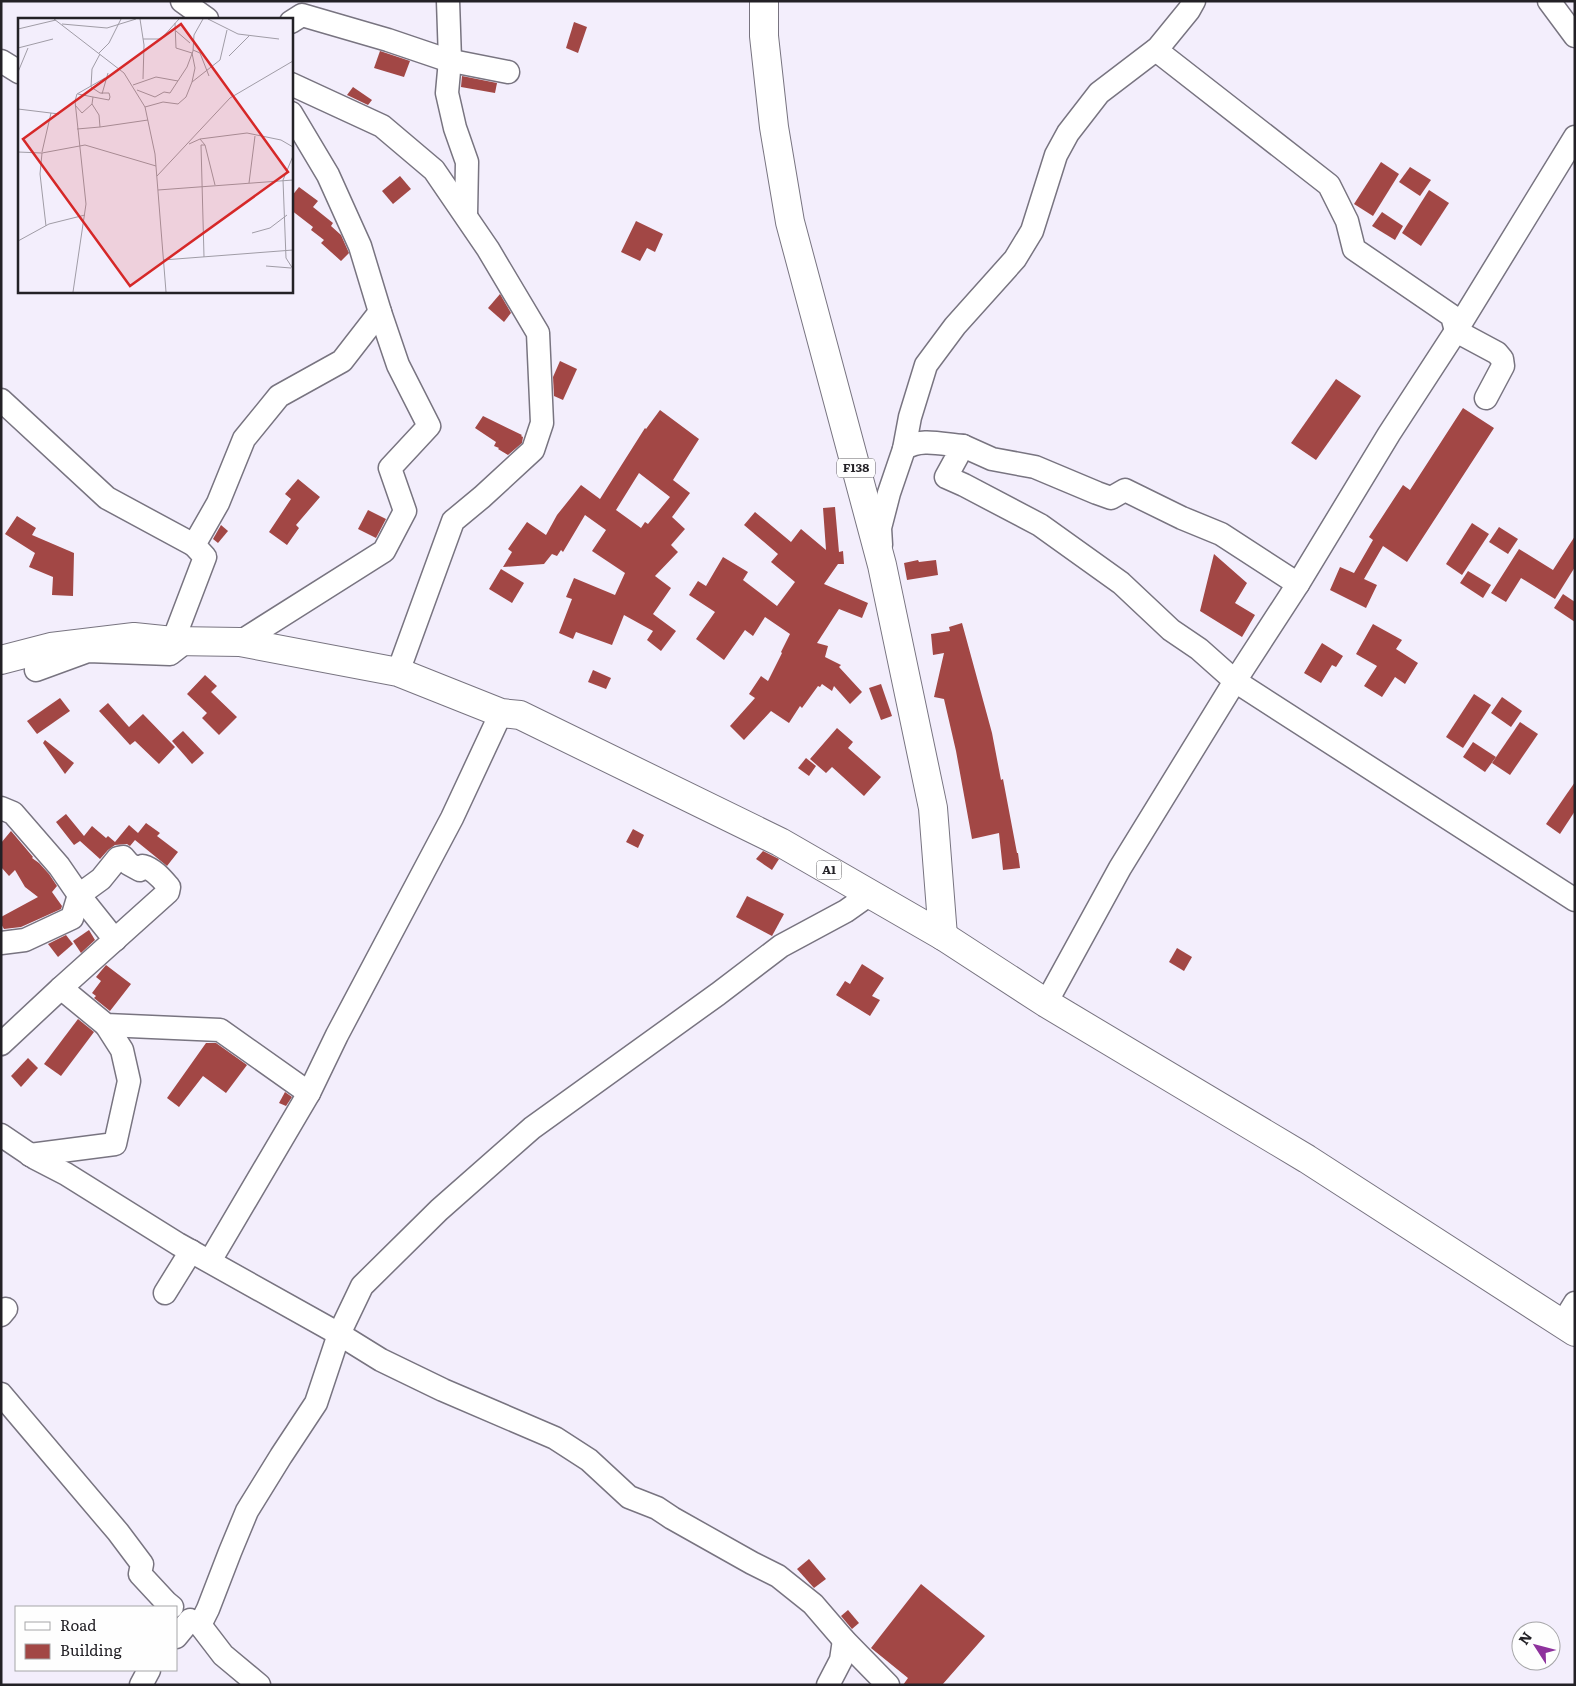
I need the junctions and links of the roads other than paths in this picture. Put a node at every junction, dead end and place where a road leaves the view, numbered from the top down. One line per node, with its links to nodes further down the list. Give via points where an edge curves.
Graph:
1 (182, 1): 6 (street)
2 (448, 1): 10 (street)
3 (764, 1): 25 (main road, F138, via 764,36 774,126 790,222)
4 (1194, 1): 9 (street)
5 (1549, 1): 8 (street)
6 (206, 18)
7 (292, 21): 10 (street, via 302,15)
8 (1575, 36)
9 (1156, 50): 19 (street, via 1329,185 1347,221 1354,249 1452,316); 23 (street, via 1099,93 1068,133 1056,155 1032,231 1015,259 955,326 926,365)
10 (450, 60): 13 (street); 17 (street, via 447,93 467,162)
11 (1, 61): 12 (street)
12 (18, 71)
13 (508, 72)
14 (292, 84): 17 (street, via 382,126 434,170)
15 (292, 115): 18 (street, via 328,175 356,237)
16 (1575, 137): 19 (street)
17 (466, 215): 31 (street, via 538,333 542,424 533,450 453,522)
18 (380, 312): 24 (street, via 342,361 279,396 244,439 218,503); 28 (street, via 398,365 429,426 390,468 405,511 384,551)
19 (1456, 331): 20 (street, via 1497,353 1502,359 1503,366); 26 (street)
20 (1486, 398)
21 (1, 400): 24 (street, via 107,498)
22 (963, 446): 23 (street, via 918,442); 26 (street, via 992,459 1035,467 1111,498 1125,490 1220,534); 32 (street, via 946,477 1040,525 1120,583)
23 (904, 449): 25 (street, via 880,528)
24 (194, 545): 27 (street, via 205,557)
25 (882, 565): 38 (main road, F138, via 933,808)
26 (1298, 584): 32 (street)
27 (173, 641): 28 (main road, A1); 29 (main road, A1, via 134,637 92,641 51,647); 30 (street, via 188,640 170,654 88,650)
28 (240, 642): 31 (main road, A1)
29 (1, 660)
30 (36, 670)
31 (398, 672): 33 (main road, A1)
32 (1235, 682): 37 (street); 42 (street, via 1120,868)
33 (501, 713): 35 (main road, A1, via 520,715 556,732 780,842); 45 (street, via 452,818)
34 (1, 808): 36 (street, via 13,813 59,866)
35 (870, 894): 38 (main road, A1); 51 (street, via 846,911 780,946 532,1128 439,1210 362,1286)
36 (79, 895): 39 (street); 39 (street, via 101,879 118,858 123,857 136,869 148,867 164,879 168,892); 40 (street, via 72,918 25,940)
37 (1575, 900)
38 (943, 936): 42 (main road, A1)
39 (115, 940): 41 (street)
40 (1, 943)
41 (61, 988): 43 (street); 44 (street)
42 (1046, 1003): 50 (main road, A1)
43 (106, 1025): 45 (street, via 220,1030); 47 (street, via 122,1050 129,1081 115,1144)
44 (1, 1044)
45 (309, 1093): 48 (street)
46 (1, 1134): 47 (street)
47 (30, 1155): 48 (street)
48 (200, 1256): 49 (street); 51 (street)
49 (165, 1293)
50 (1571, 1320)
51 (339, 1334): 54 (street, via 316,1403 247,1511 208,1609); 55 (street, via 381,1360 434,1386 555,1438 588,1460 629,1497 657,1508 778,1576 813,1604)
52 (1, 1394): 53 (street, via 118,1532 142,1564 140,1574)
53 (170, 1606)
54 (183, 1620): 58 (street)
55 (844, 1640): 59 (street, via 841,1660); 60 (street)
56 (148, 1671): 57 (street)
57 (141, 1685)
58 (259, 1685)
59 (828, 1685)
60 (888, 1685)

